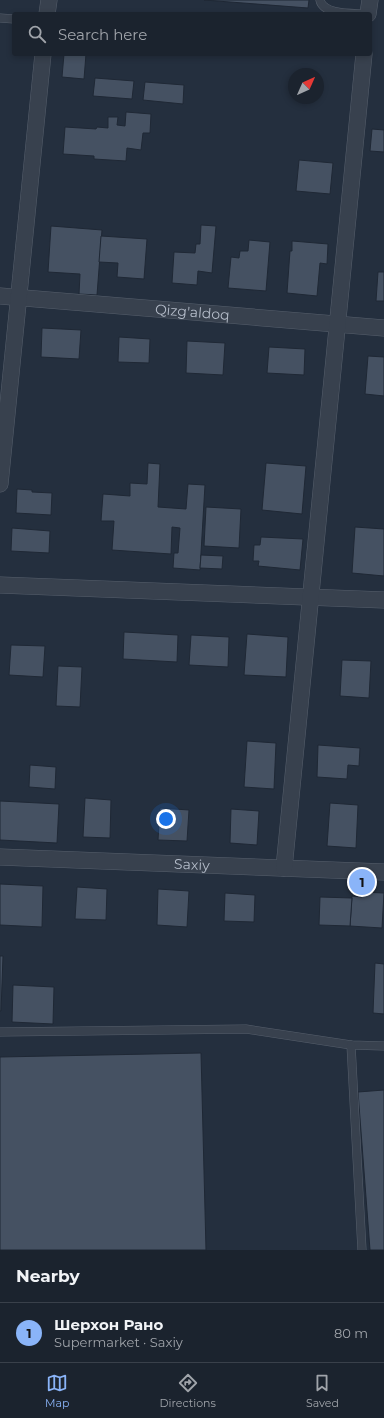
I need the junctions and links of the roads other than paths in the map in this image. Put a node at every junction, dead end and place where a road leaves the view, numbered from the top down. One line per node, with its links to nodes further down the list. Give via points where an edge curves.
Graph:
1 (49, 0): 4 (street)
2 (320, 0): 5 (lane, via 325,8)
3 (370, 0): 6 (street)
4 (47, 12)
5 (343, 12)
6 (368, 12)
7 (0, 18): 8 (lane)
8 (12, 19)
9 (43, 56): 12 (street)
10 (364, 56): 13 (street)
11 (0, 296): 12 (street, Qizg'aldoq)
12 (19, 298): 13 (street, Qizg'aldoq); 15 (street)
13 (338, 324): 14 (street, Qizg'aldoq); 17 (street)
14 (384, 328)
15 (0, 484)
16 (0, 585): 17 (street)
17 (311, 597): 18 (street); 20 (street)
18 (384, 600)
19 (0, 858): 20 (street, Saxiy)
20 (284, 868): 21 (street, Saxiy)
21 (384, 872)
22 (0, 1032): 23 (lane, via 246,1029)
23 (351, 1045): 24 (lane); 25 (lane)
24 (384, 1046)
25 (362, 1250)

